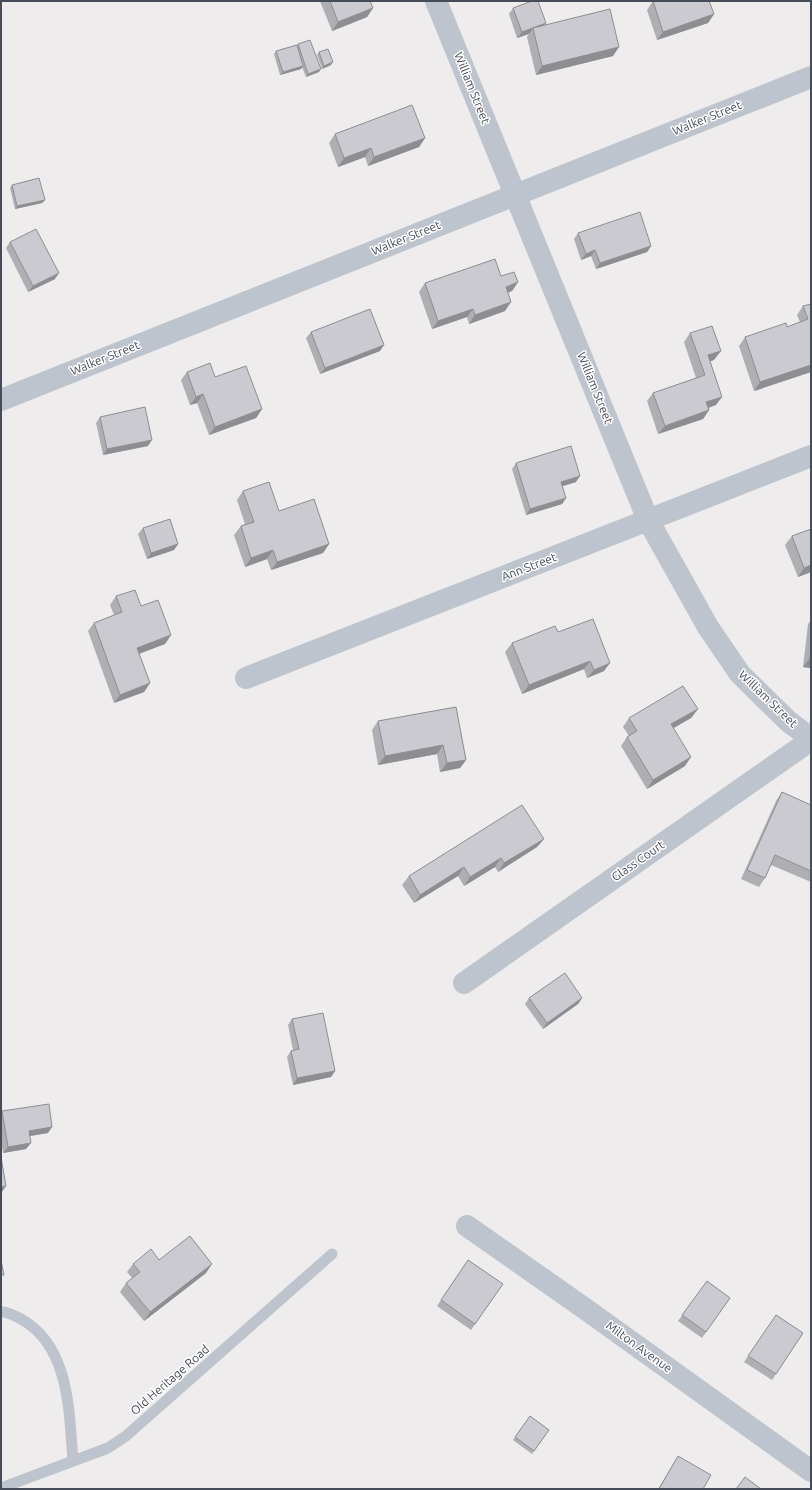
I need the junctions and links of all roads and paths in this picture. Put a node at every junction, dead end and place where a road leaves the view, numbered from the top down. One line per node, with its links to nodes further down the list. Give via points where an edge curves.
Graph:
1 (436, 1): 3 (street, William Street)
2 (811, 77): 3 (street, Walker Street)
3 (516, 194): 4 (street, Walker Street); 6 (street, William Street)
4 (1, 400)
5 (811, 456): 6 (street, Ann Street)
6 (648, 520): 7 (street, Ann Street); 8 (street, William Street, via 708,627 740,674 789,722)
7 (246, 678)
8 (811, 739): 9 (street, Glass Court)
9 (464, 983)
10 (467, 1226): 14 (street, Milton Avenue)
11 (332, 1254): 13 (lane, Old Heritage Road, via 126,1436 108,1448)
12 (1, 1312): 13 (lane, via 26,1322 43,1337 58,1364 67,1395)
13 (73, 1460): 15 (lane, Old Heritage Road)
14 (811, 1471)
15 (1, 1488)

